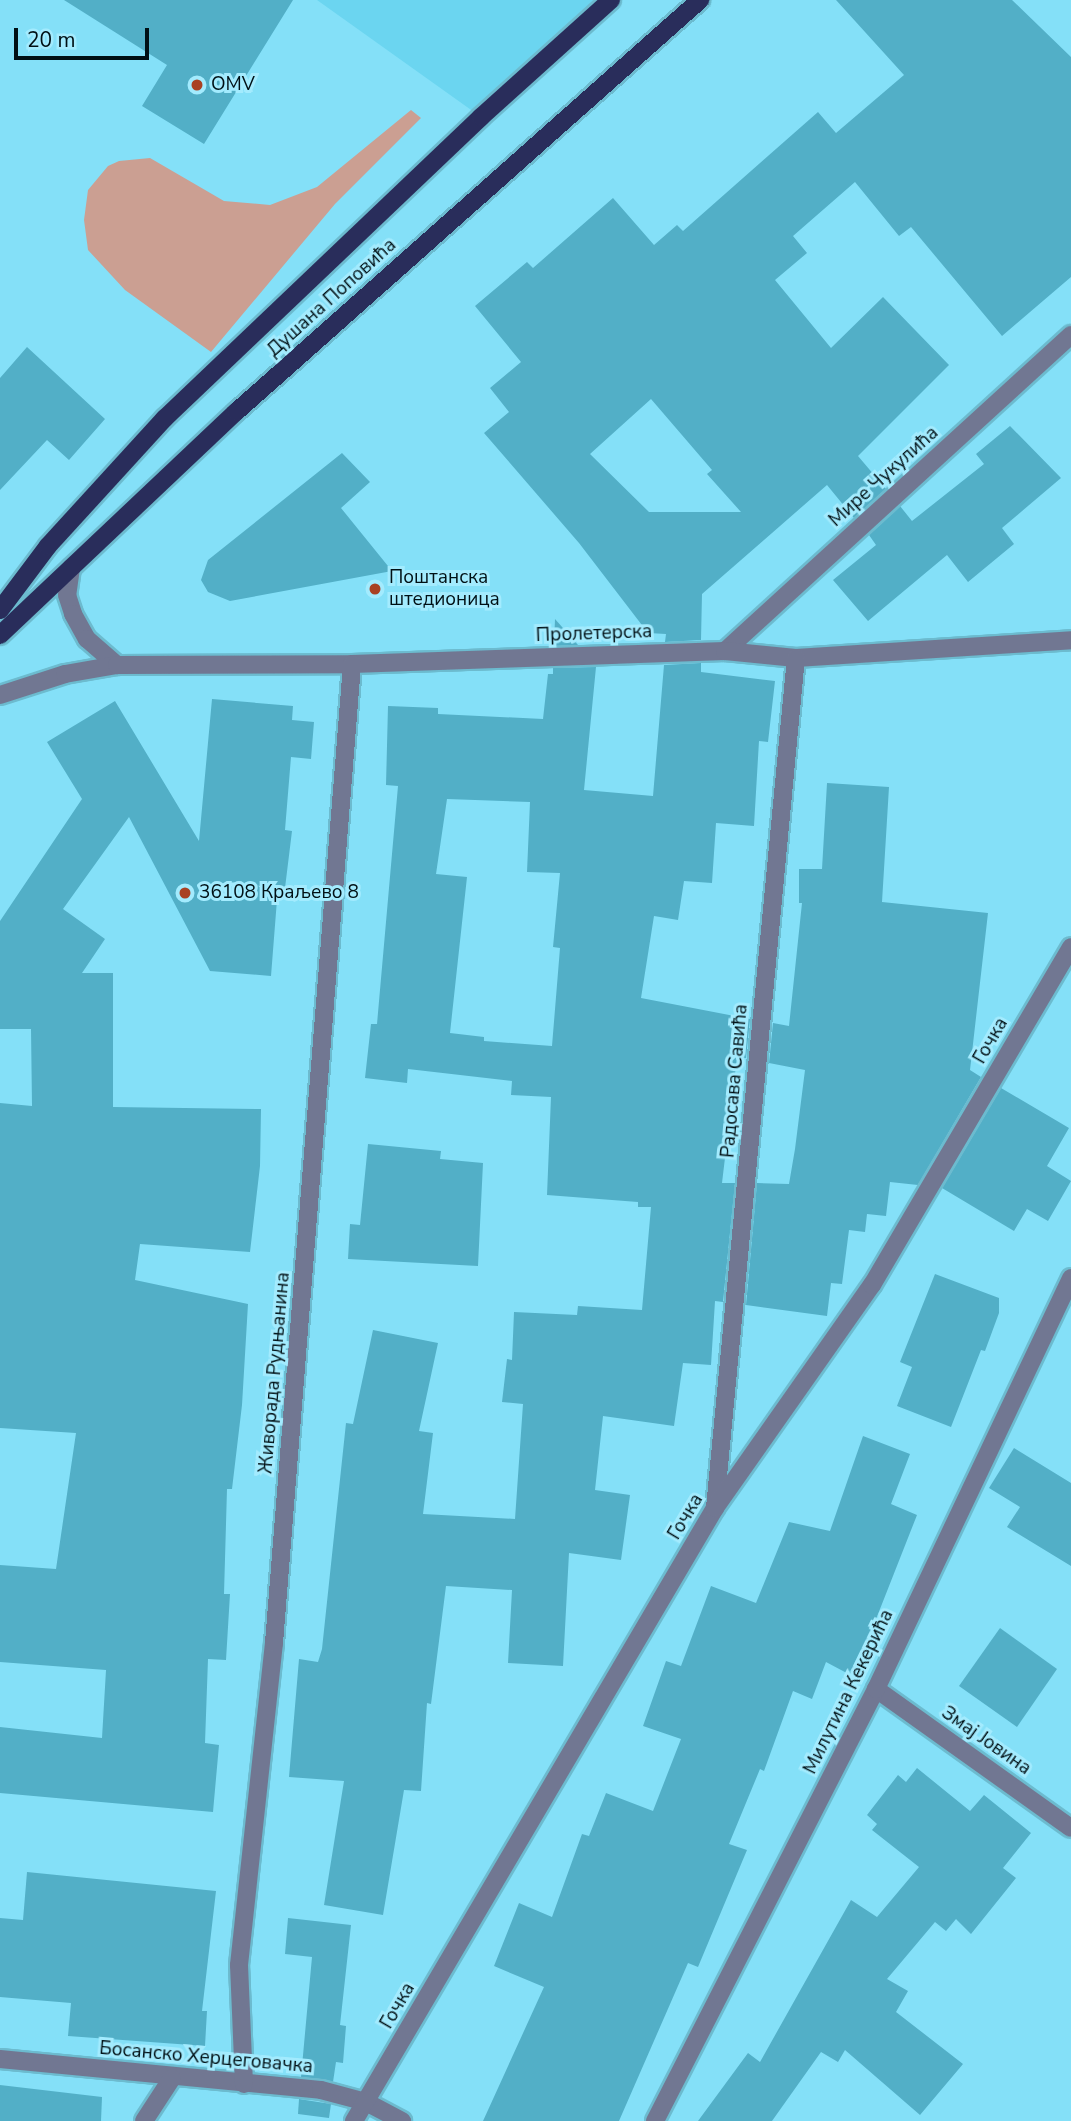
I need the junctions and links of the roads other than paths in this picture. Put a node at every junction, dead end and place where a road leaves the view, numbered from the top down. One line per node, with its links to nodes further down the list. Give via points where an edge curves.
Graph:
1 (611, 0): 5 (main road, Душана Поповића, via 481,117 165,418 48,546)
2 (699, 0): 4 (main road, Душана Поповића, via 236,412)
3 (1071, 335): 8 (street, Мире Чукулића)
4 (71, 568): 6 (main road, Душана Поповића); 11 (street, via 67,595 73,614 87,639)
5 (0, 610)
6 (0, 635)
7 (1071, 640): 9 (street, Пролетерска)
8 (725, 651): 9 (street, Пролетерска); 10 (street, Пролетерска)
9 (796, 658): 15 (street, Радосава Савића)
10 (352, 664): 11 (street, Пролетерска); 20 (street, Живорада Рудњанина, via 274,1643 239,1965)
11 (117, 665): 12 (street, Пролетерска, via 65,674)
12 (0, 695)
13 (1071, 947): 15 (street, Гочка, via 872,1285)
14 (1071, 1278): 16 (street, Милутина Кекерића)
15 (715, 1508): 21 (street, Гочка)
16 (876, 1689): 17 (street, Змај Јовина); 25 (street, Милутина Кекерића)
17 (1071, 1828)
18 (0, 2059): 19 (street, Босанско Херцеговачка)
19 (172, 2078): 20 (street, Босанско Херцеговачка); 22 (street)
20 (244, 2084): 21 (street, Босанско Херцеговачка, via 321,2090)
21 (366, 2102): 23 (street, Гочка); 24 (street, Босанско Херцеговачка)
22 (144, 2121)
23 (354, 2121)
24 (402, 2121)
25 (655, 2121)

